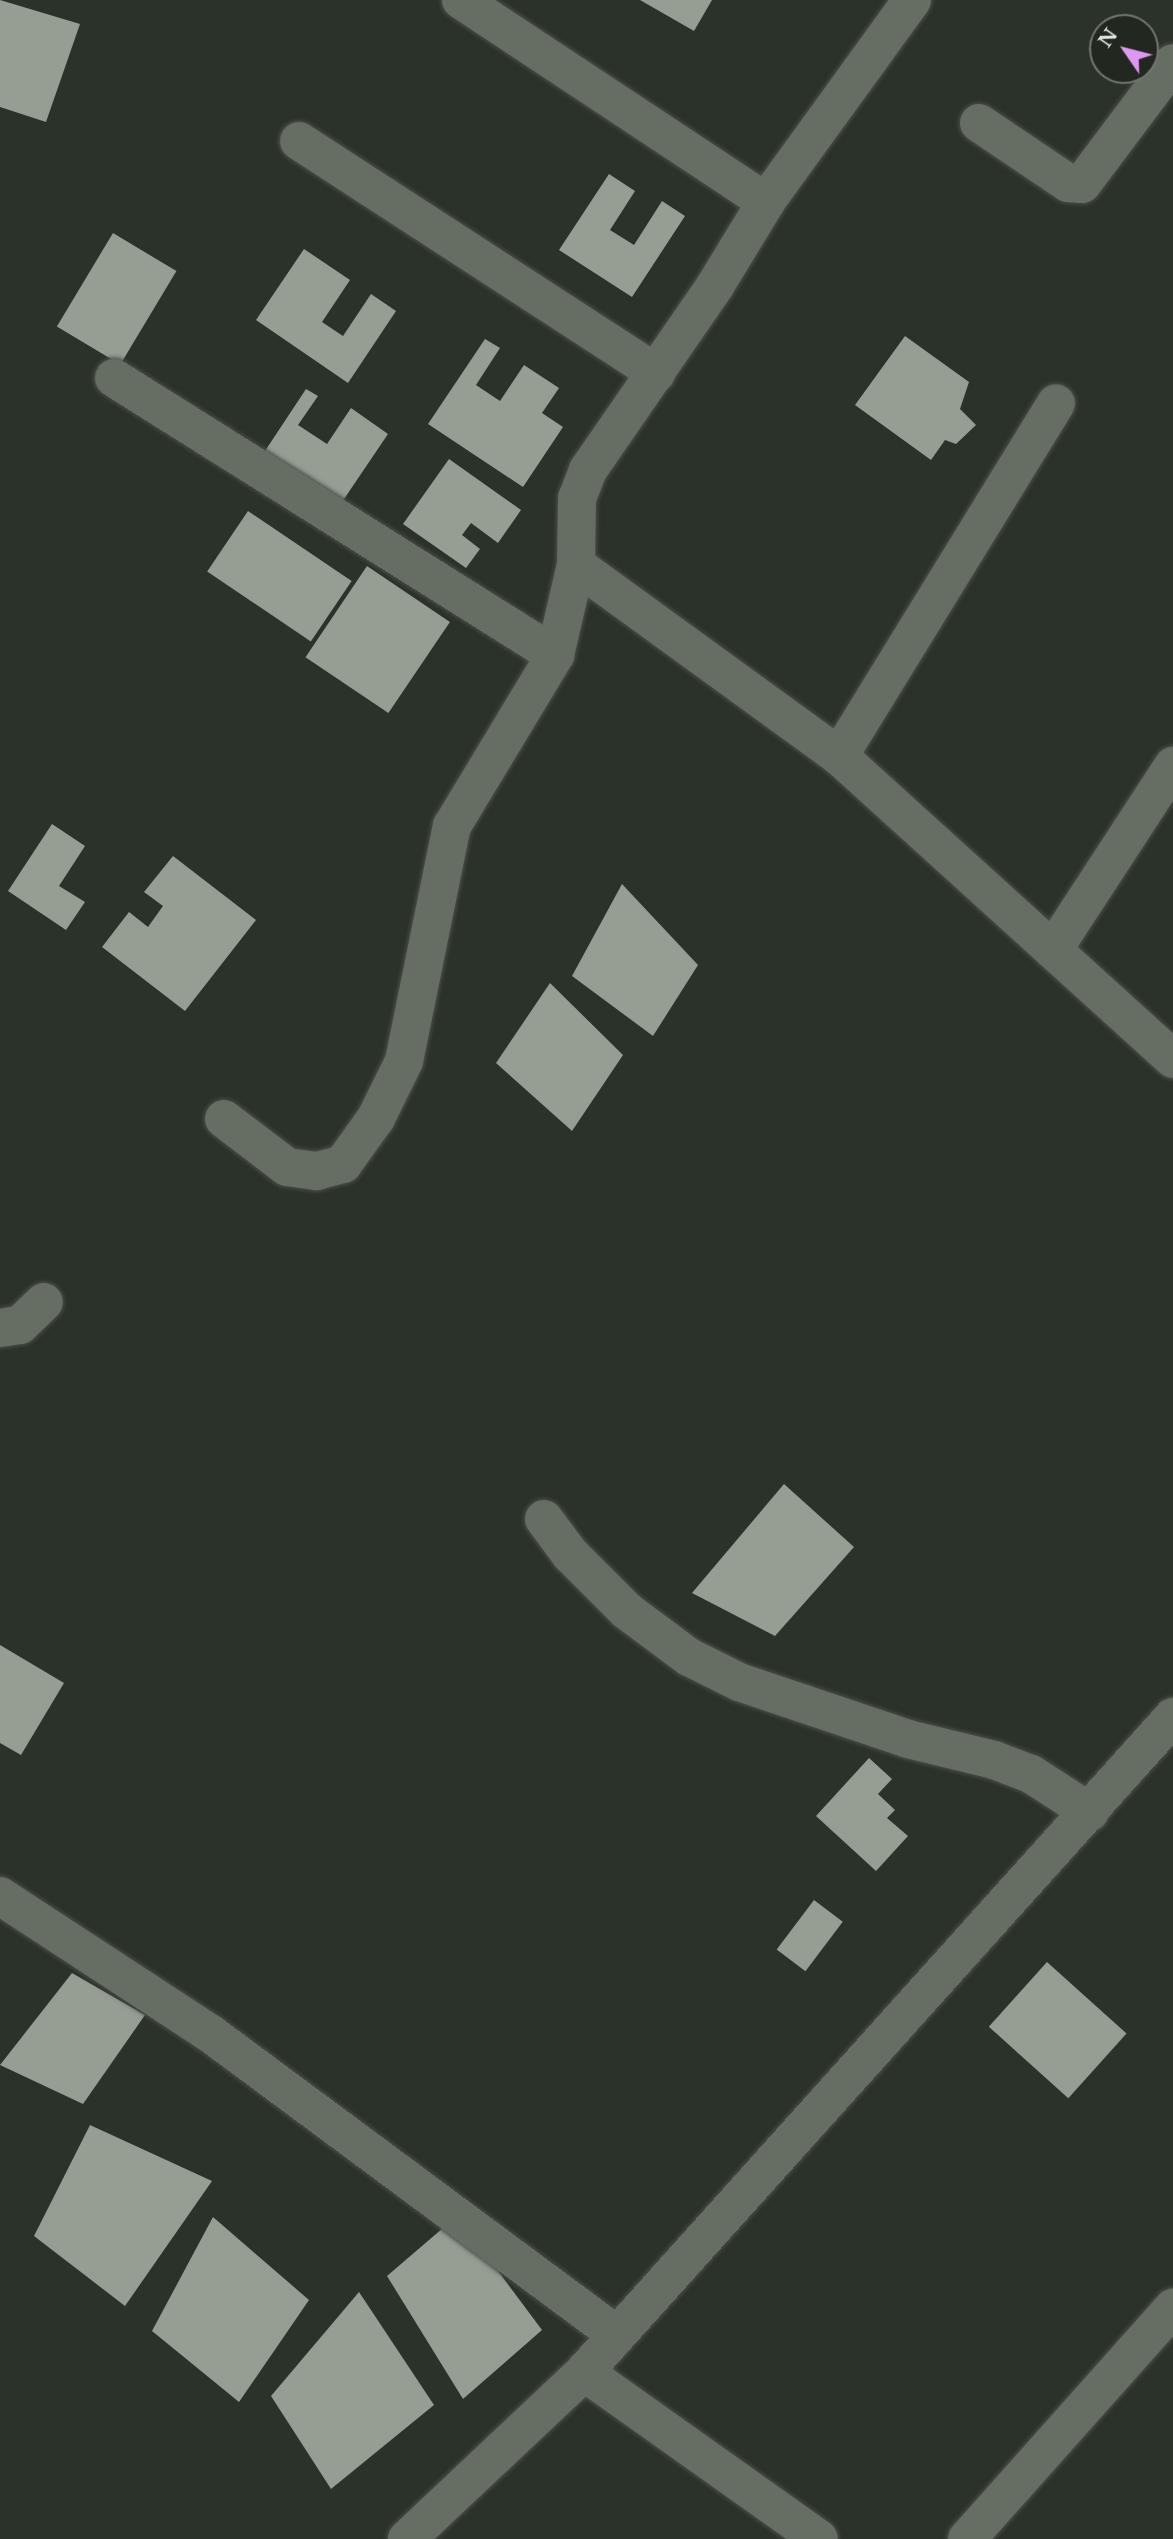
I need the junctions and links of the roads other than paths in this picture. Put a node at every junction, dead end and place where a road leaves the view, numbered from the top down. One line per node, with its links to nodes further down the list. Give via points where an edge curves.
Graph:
1 (461, 0): 6 (street)
2 (912, 0): 6 (street)
3 (1173, 63): 4 (street, via 1082,184 1060,178)
4 (979, 123)
5 (299, 141): 7 (street)
6 (766, 202): 7 (street)
7 (656, 373): 10 (street, via 588,470 577,498)
8 (114, 378): 11 (street)
9 (1056, 403): 12 (street)
10 (576, 565): 11 (street); 12 (street)
11 (555, 655): 16 (street, via 452,826 404,1062 396,1086 359,1143 343,1164 300,1170 261,1150)
12 (839, 756): 14 (street)
13 (1173, 766): 14 (street)
14 (1053, 950): 15 (street)
15 (1173, 1059)
16 (225, 1119)
17 (44, 1302): 18 (street, via 20,1325)
18 (0, 1328)
19 (544, 1519): 21 (street, via 570,1554 627,1611 689,1657 739,1682 908,1739 1031,1774)
20 (1173, 1717): 21 (street)
21 (1090, 1812): 24 (street)
22 (0, 1896): 24 (street, via 211,2034)
23 (1173, 2308): 28 (street)
24 (617, 2335): 25 (street)
25 (584, 2372): 26 (street); 27 (street)
26 (407, 2539)
27 (819, 2539)
28 (967, 2539)

